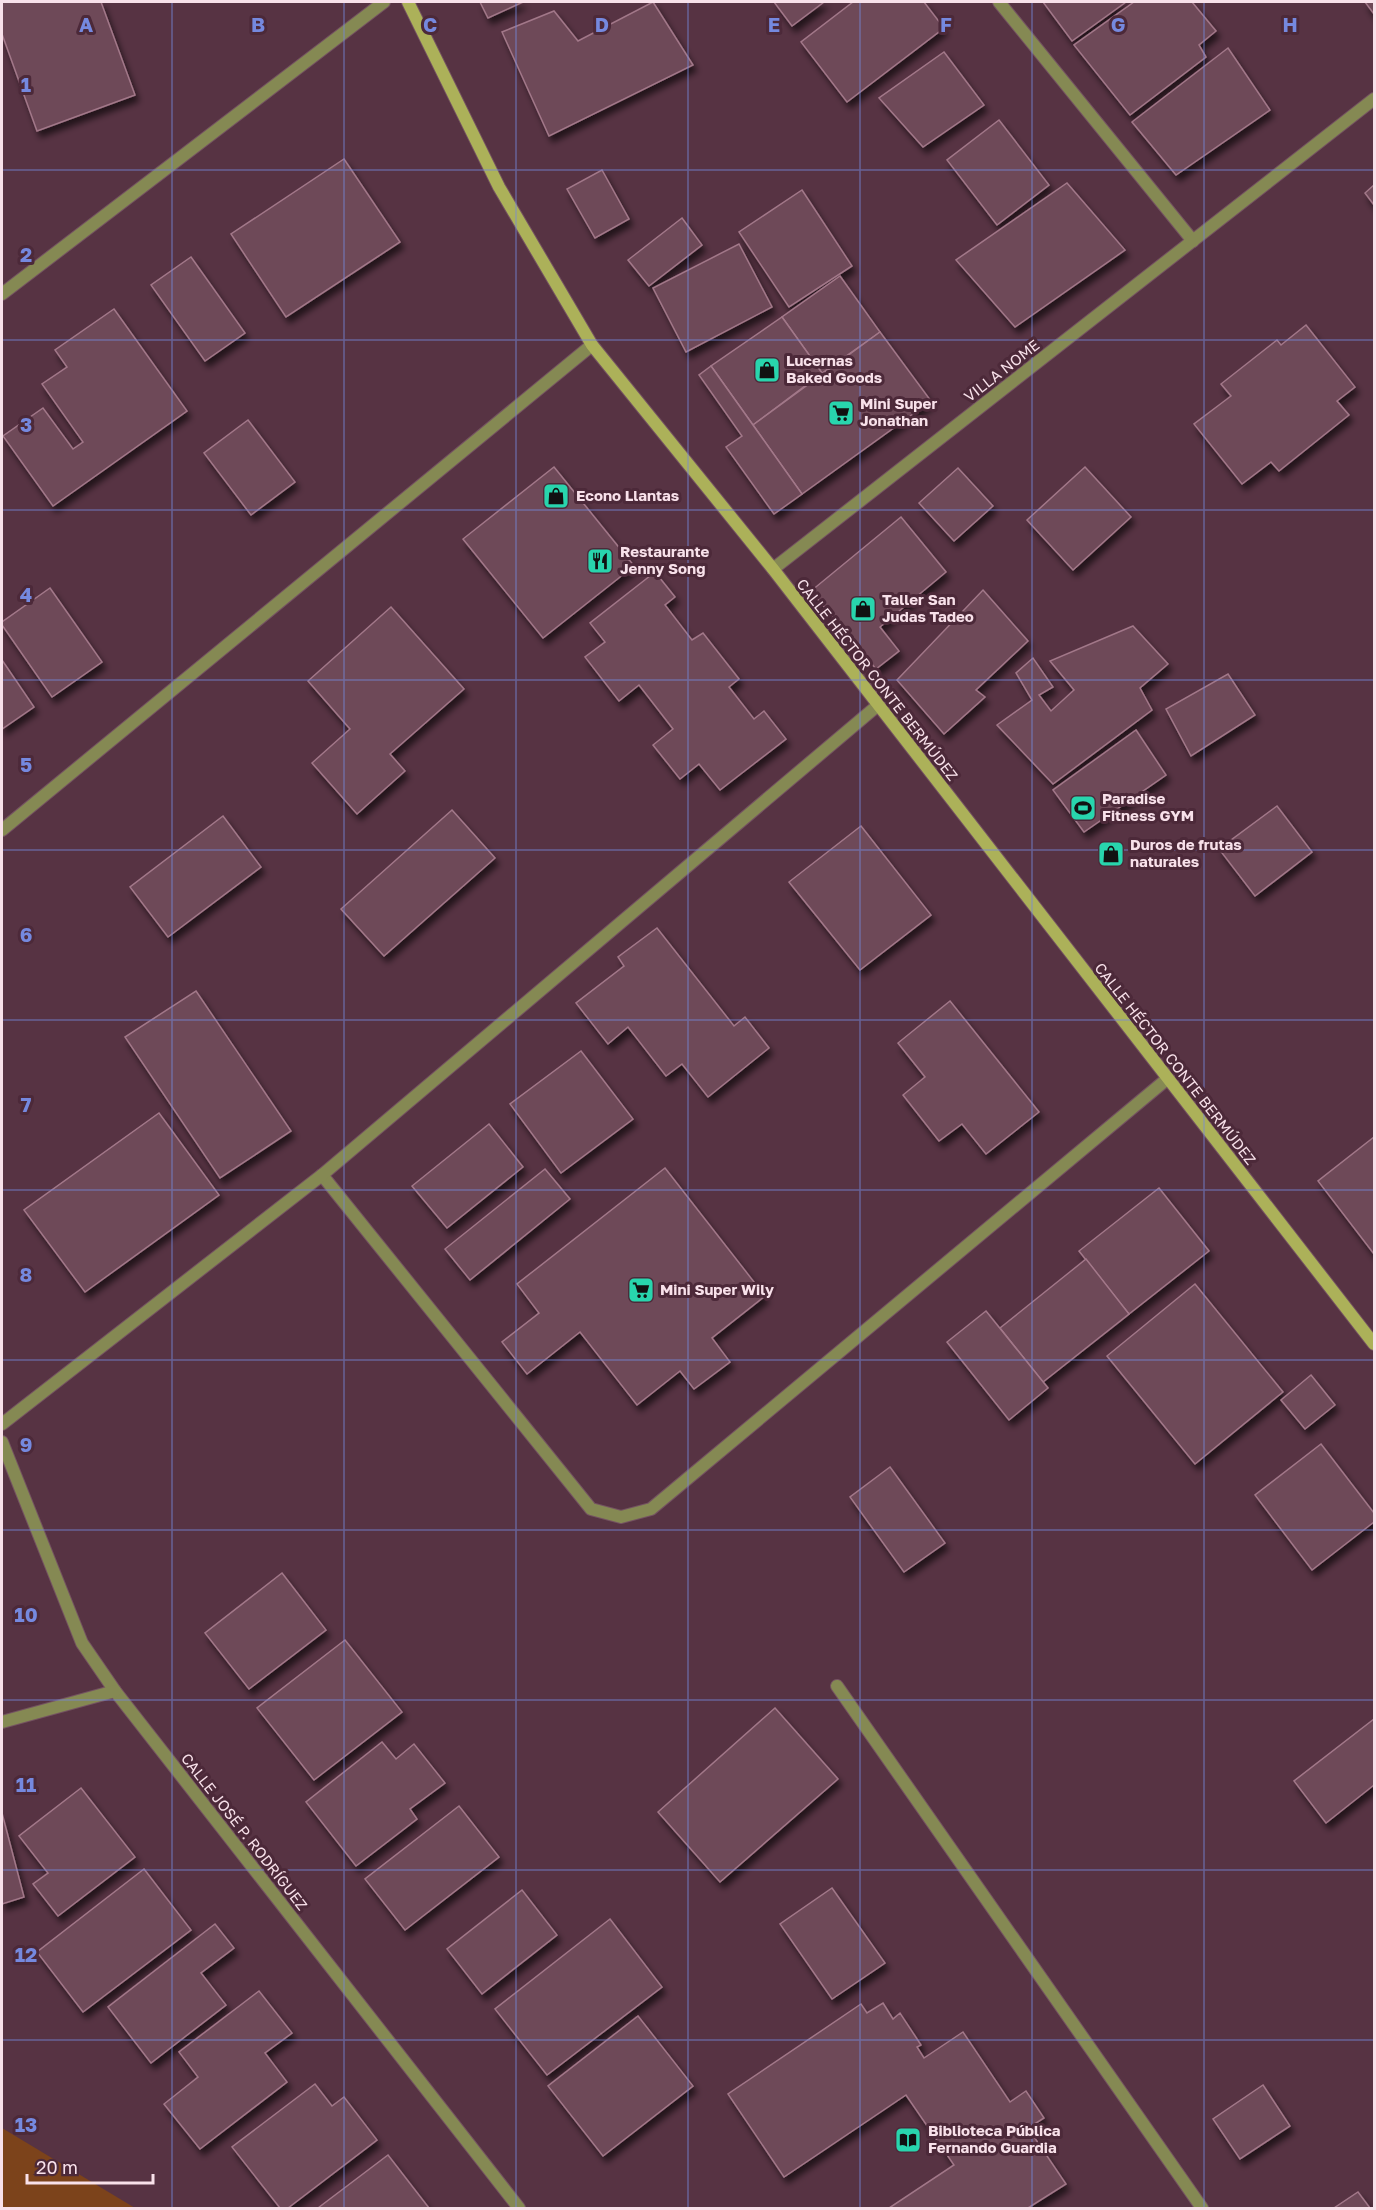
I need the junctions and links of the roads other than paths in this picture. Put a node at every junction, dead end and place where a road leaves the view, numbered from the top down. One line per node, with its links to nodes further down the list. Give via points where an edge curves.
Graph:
1 (384, 2): 6 (street)
2 (408, 2): 7 (street, CALLE HÉCTOR CONTE BERMÚDEZ, via 499,187)
3 (999, 2): 5 (street)
4 (1374, 99): 5 (street, VILLA NOME)
5 (1193, 242): 8 (street, VILLA NOME)
6 (2, 292)
7 (592, 345): 8 (street, CALLE HÉCTOR CONTE BERMÚDEZ); 10 (street)
8 (773, 569): 9 (street, CALLE HÉCTOR CONTE BERMÚDEZ)
9 (877, 706): 11 (street, CALLE HÉCTOR CONTE BERMÚDEZ); 12 (street)
10 (2, 830)
11 (1167, 1079): 12 (street, via 651,1509 621,1517 591,1509); 13 (street, CALLE HÉCTOR CONTE BERMÚDEZ)
12 (322, 1174): 14 (street)
13 (1374, 1344)
14 (2, 1424)
15 (2, 1442): 17 (street, CALLE JOSÉ P. RODRÍGUEZ, via 82,1643)
16 (837, 1686): 20 (street)
17 (115, 1691): 18 (street); 19 (street, CALLE JOSÉ P. RODRÍGUEZ)
18 (2, 1722)
19 (519, 2208)
20 (1202, 2208)

